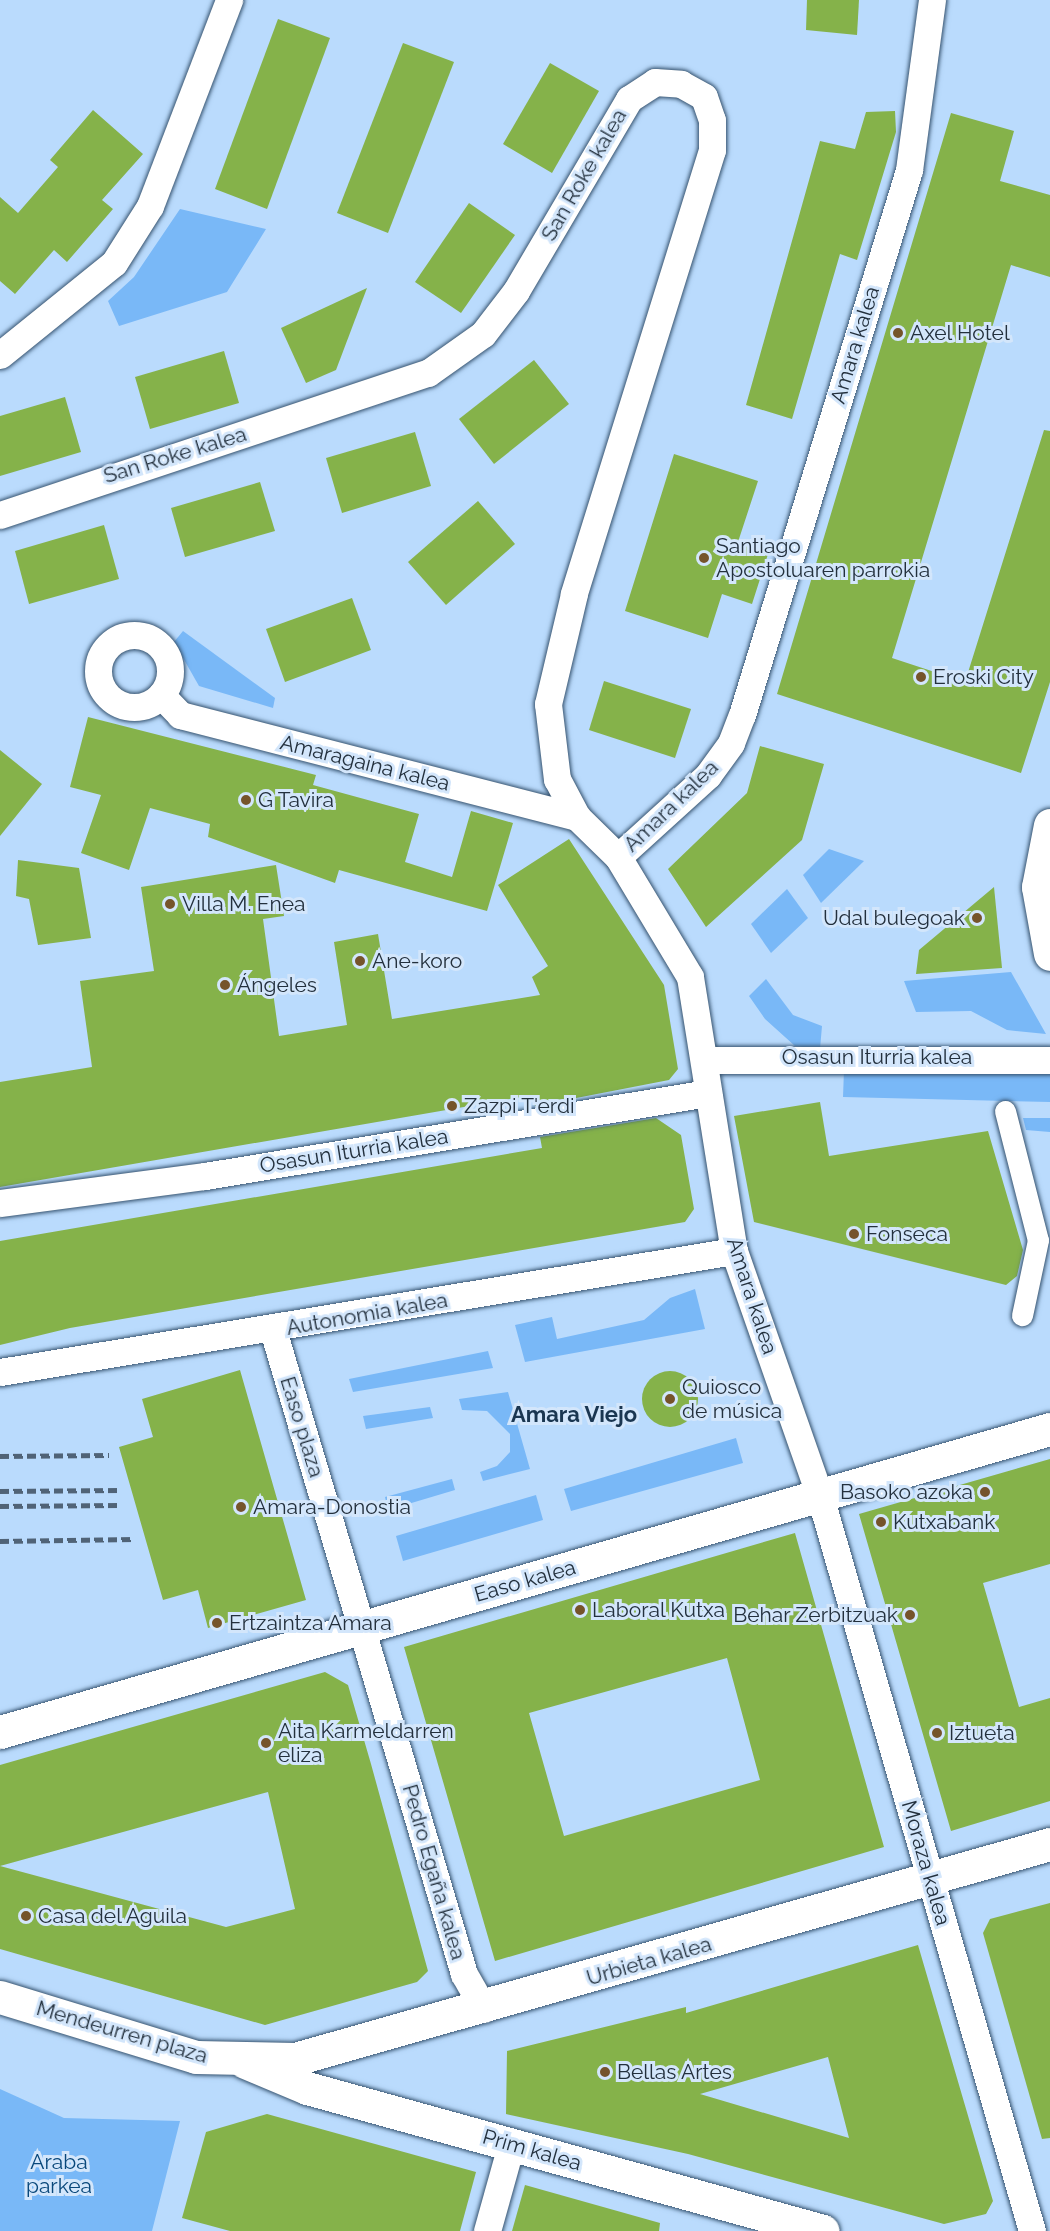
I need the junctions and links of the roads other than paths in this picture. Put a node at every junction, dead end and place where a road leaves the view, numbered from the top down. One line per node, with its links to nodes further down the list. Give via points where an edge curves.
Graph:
1 (229, 0): 3 (street, via 150,206 114,263)
2 (932, 0): 8 (street, Amara kalea, via 909,170 742,715 731,743 708,775)
3 (0, 355)
4 (0, 515): 6 (street, San Roke kalea, via 428,374 449,361 483,334 516,291 629,99 655,82 681,84 704,97 712,120 712,150 574,594 548,704 557,780)
5 (161, 696): 6 (street, Amaragaina kalea, via 180,715)
6 (577, 817): 8 (street)
7 (1050, 825): 9 (main road, via 1038,887)
8 (618, 857): 10 (street, Amara kalea, via 682,955 697,1007)
9 (1050, 954)
10 (704, 1060): 11 (street, Osasun Iturria kalea, via 737,1056); 12 (street, Amara kalea)
11 (1050, 1060)
12 (708, 1093): 14 (street, Osasun Iturria kalea, via 216,1174); 15 (street, Amara kalea)
13 (1005, 1111): 16 (street, via 1038,1240)
14 (0, 1203)
15 (734, 1251): 17 (street, Autonomia kalea); 20 (street, Amara kalea)
16 (1022, 1315)
17 (273, 1330): 18 (street, Autonomia kalea); 21 (street, Easo plaza)
18 (0, 1372)
19 (1050, 1429): 20 (main road, Easo kalea)
20 (820, 1496): 21 (main road, Easo kalea); 24 (street, Moraza kalea)
21 (362, 1628): 22 (main road, Easo kalea); 26 (street, Pedro Egaña kalea, via 464,1974)
22 (0, 1732)
23 (1050, 1844): 24 (main road, Urbieta kalea)
24 (930, 1878): 26 (main road, Urbieta kalea); 31 (street, Moraza kalea)
25 (0, 1996): 27 (main road, Mendeurren plaza, via 174,2052)
26 (484, 2009): 27 (main road, Urbieta kalea, via 329,2053)
27 (245, 2062): 28 (main road, Prim kalea, via 307,2088)
28 (511, 2145): 29 (street); 30 (main road, Prim kalea)
29 (487, 2231)
30 (823, 2231)
31 (1032, 2231)

